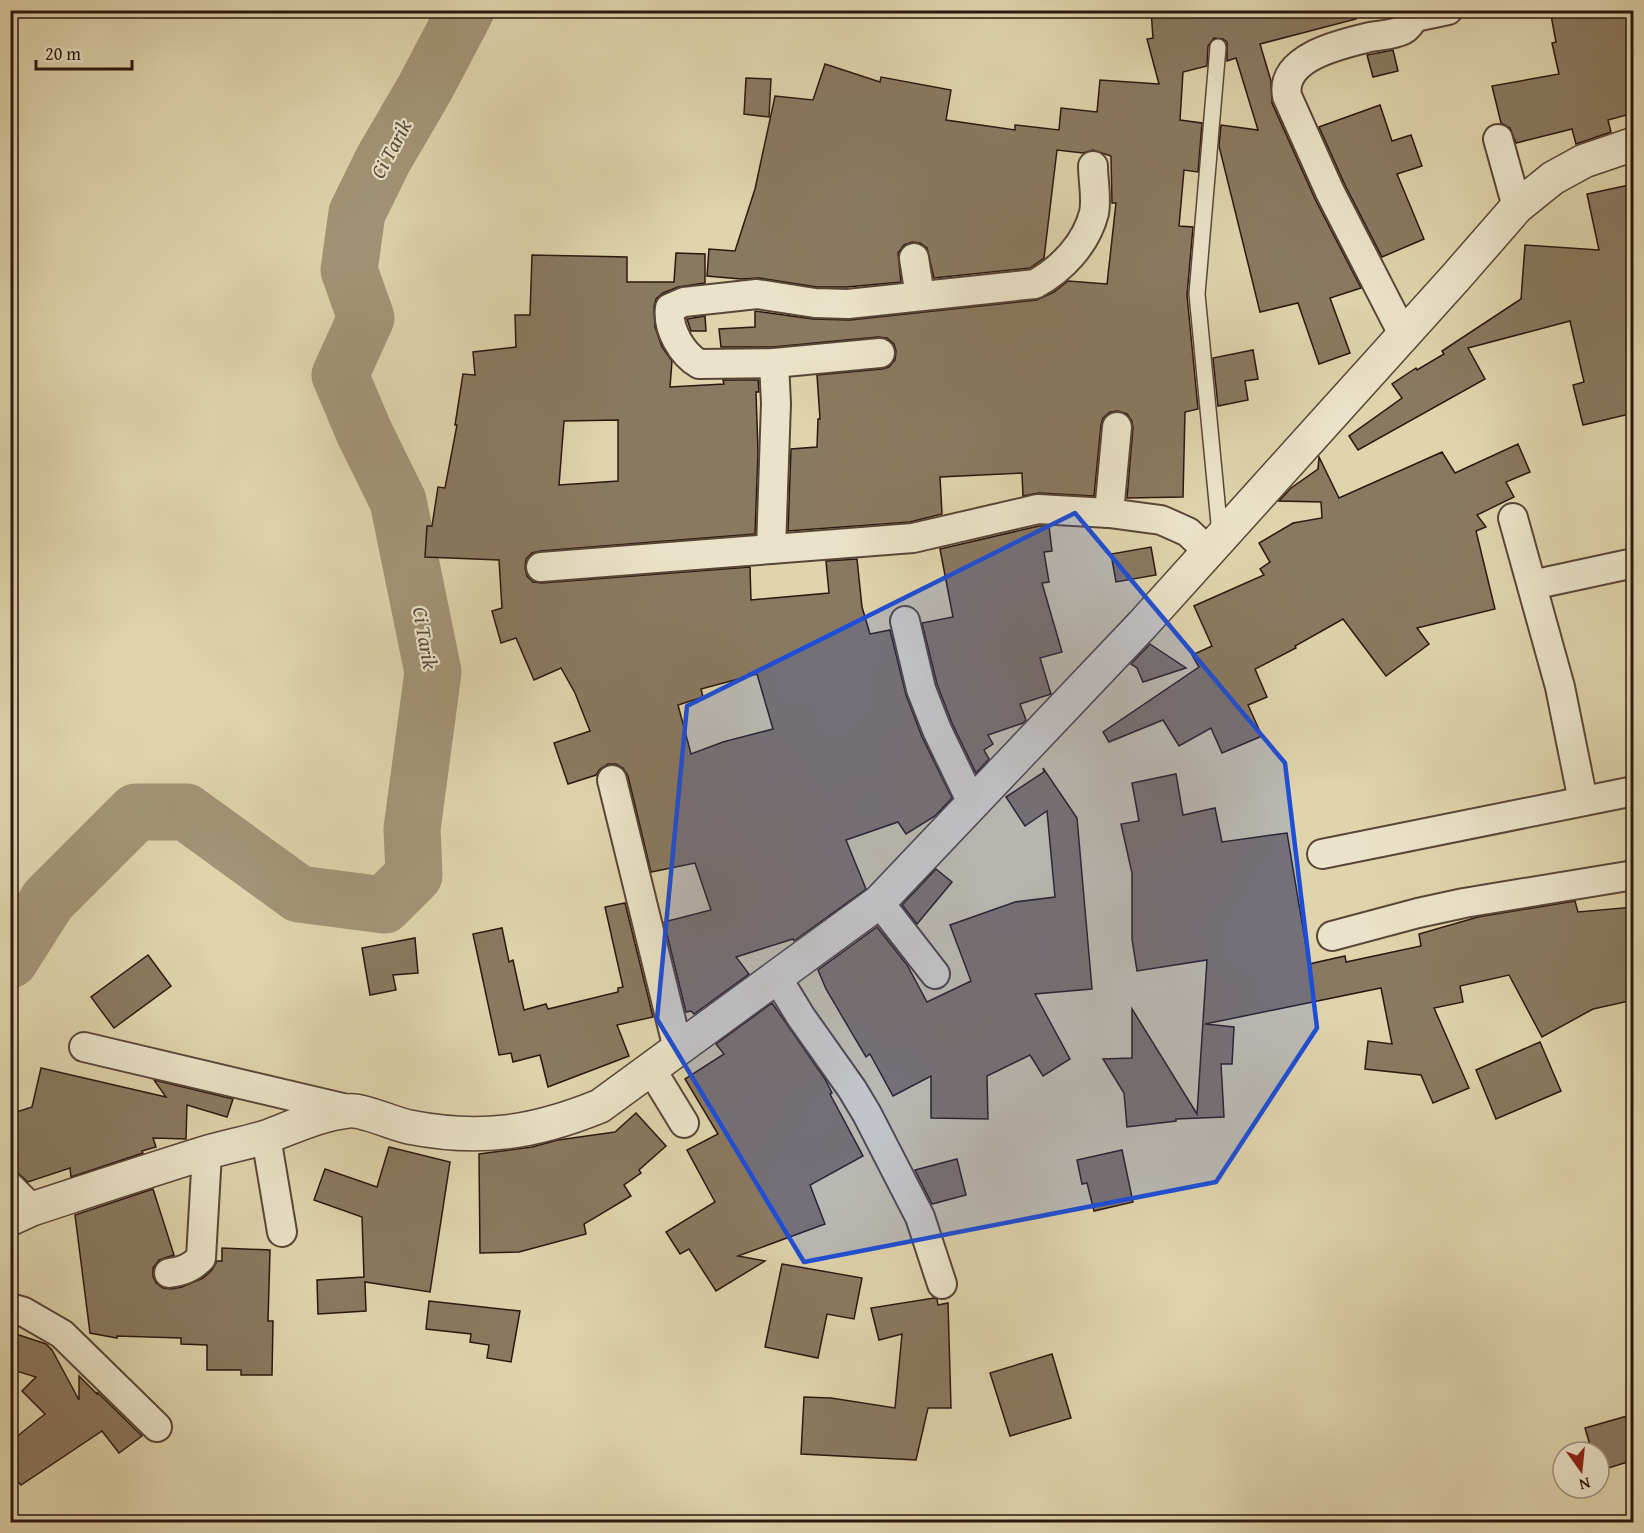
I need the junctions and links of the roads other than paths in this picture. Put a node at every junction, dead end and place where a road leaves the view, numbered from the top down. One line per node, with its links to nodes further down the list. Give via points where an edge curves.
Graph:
1 (1448, 10): 9 (street, via 1415,17 1400,32 1321,52 1293,69 1285,86 1330,192)
2 (1218, 47): 15 (lane, via 1197,294)
3 (1498, 139): 6 (street)
4 (1634, 144): 6 (street, via 1584,161 1553,178)
5 (1093, 166): 8 (street, via 1095,212 1070,257 1050,275 1035,284)
6 (1517, 207): 9 (street)
7 (914, 258): 8 (street)
8 (920, 296): 11 (street, via 848,304 757,294 684,302 670,308 669,317 679,343 699,364)
9 (1404, 336): 15 (street)
10 (880, 353): 11 (street)
11 (774, 363): 16 (street)
12 (1117, 427): 13 (street)
13 (1109, 513): 15 (street, via 1161,520); 16 (street, via 1038,509 913,538)
14 (1513, 518): 19 (street)
15 (1214, 544): 24 (street)
16 (771, 549): 18 (street)
17 (1634, 563): 19 (street)
18 (541, 567)
19 (1532, 585): 23 (street, via 1560,687)
20 (905, 621): 24 (street, via 921,689)
21 (612, 780): 32 (street)
22 (1634, 791): 23 (street)
23 (1582, 801): 25 (street)
24 (973, 805): 27 (street)
25 (1322, 854)
26 (1634, 875): 28 (street, via 1464,903)
27 (879, 902): 29 (street); 30 (street)
28 (1332, 936)
29 (935, 974)
30 (776, 976): 32 (street); 41 (street, via 867,1114 920,1217)
31 (84, 1047): 34 (street)
32 (678, 1049): 33 (street)
33 (651, 1069): 34 (street, via 600,1106 530,1130 486,1135 443,1133); 35 (street)
34 (351, 1110): 36 (street)
35 (684, 1123)
36 (275, 1133): 37 (street); 39 (street)
37 (207, 1153): 38 (street); 40 (street, via 201,1258 182,1272)
38 (18, 1205)
39 (282, 1232)
40 (169, 1273)
41 (942, 1284)
42 (10, 1308): 43 (street, via 62,1334)
43 (157, 1427)

